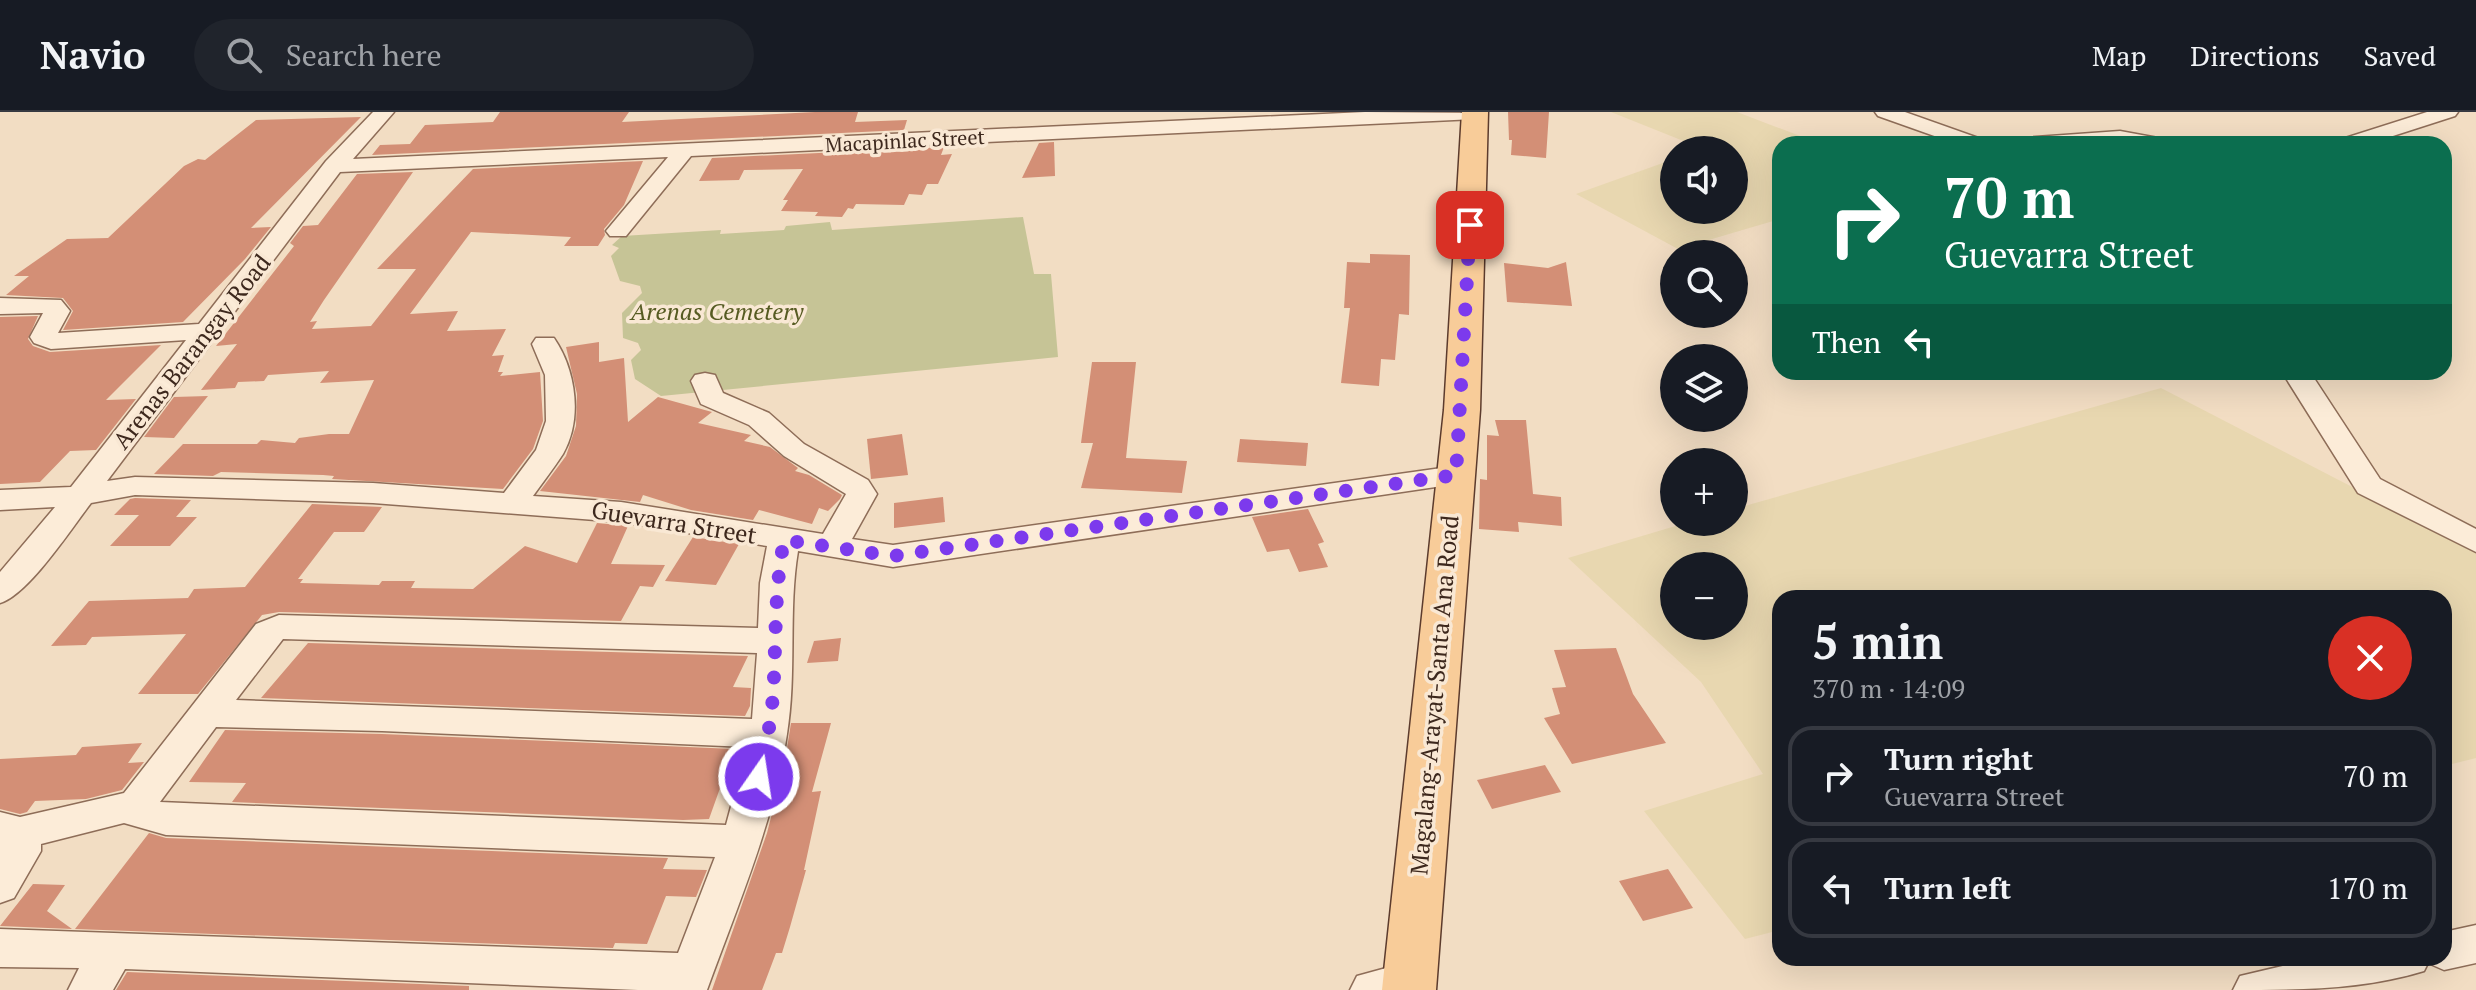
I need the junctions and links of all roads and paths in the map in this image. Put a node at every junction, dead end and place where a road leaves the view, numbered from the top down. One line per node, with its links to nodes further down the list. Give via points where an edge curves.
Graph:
1 (384, 112): 8 (street, Arenas Barangay Road)
2 (1475, 112): 7 (street, Macapinlac Street); 15 (main road, Magalang-Arayat-Santa Ana Road)
3 (1885, 112): 5 (street)
4 (2448, 112): 6 (street)
5 (1954, 136)
6 (2372, 136)
7 (684, 151): 8 (street, Macapinlac Street); 9 (street)
8 (334, 166): 11 (street, Arenas Barangay Road)
9 (618, 231)
10 (0, 306): 11 (street, via 52,305 57,311 43,337 51,341)
11 (209, 331): 16 (street, Arenas Barangay Road)
12 (545, 344): 18 (street, via 559,375 560,421 550,451)
13 (2301, 380): 20 (street, via 2369,486)
14 (705, 381): 21 (street, via 711,398 759,419 794,450 857,487 862,494 857,507)
15 (1456, 475): 21 (street, Guevarra Street, via 893,556); 37 (main road, Magalang-Arayat-Santa Ana Road)
16 (79, 496): 17 (street, Guevarra Street); 18 (street, Guevarra Street, via 135,486); 22 (street, Arenas Barangay Road)
17 (0, 500)
18 (513, 502): 19 (street, Guevarra Street, via 621,512)
19 (784, 540): 21 (street, Guevarra Street); 23 (street)
20 (2476, 542)
21 (832, 547)
22 (0, 592)
23 (773, 641): 24 (street, via 279,627 268,632); 25 (street)
24 (207, 713): 25 (street); 26 (street)
25 (769, 734): 28 (street)
26 (136, 805): 27 (street); 28 (street, via 138,813 166,819)
27 (10, 830): 29 (street, via 21,851)
28 (741, 842): 36 (street)
29 (0, 886)
30 (2476, 944): 32 (street)
31 (0, 948): 33 (street)
32 (2452, 949)
33 (113, 950): 35 (street); 38 (street)
34 (2370, 966): 39 (street)
35 (532, 980): 36 (street)
36 (688, 982)
37 (1397, 987)
38 (90, 990)
39 (2255, 990)

